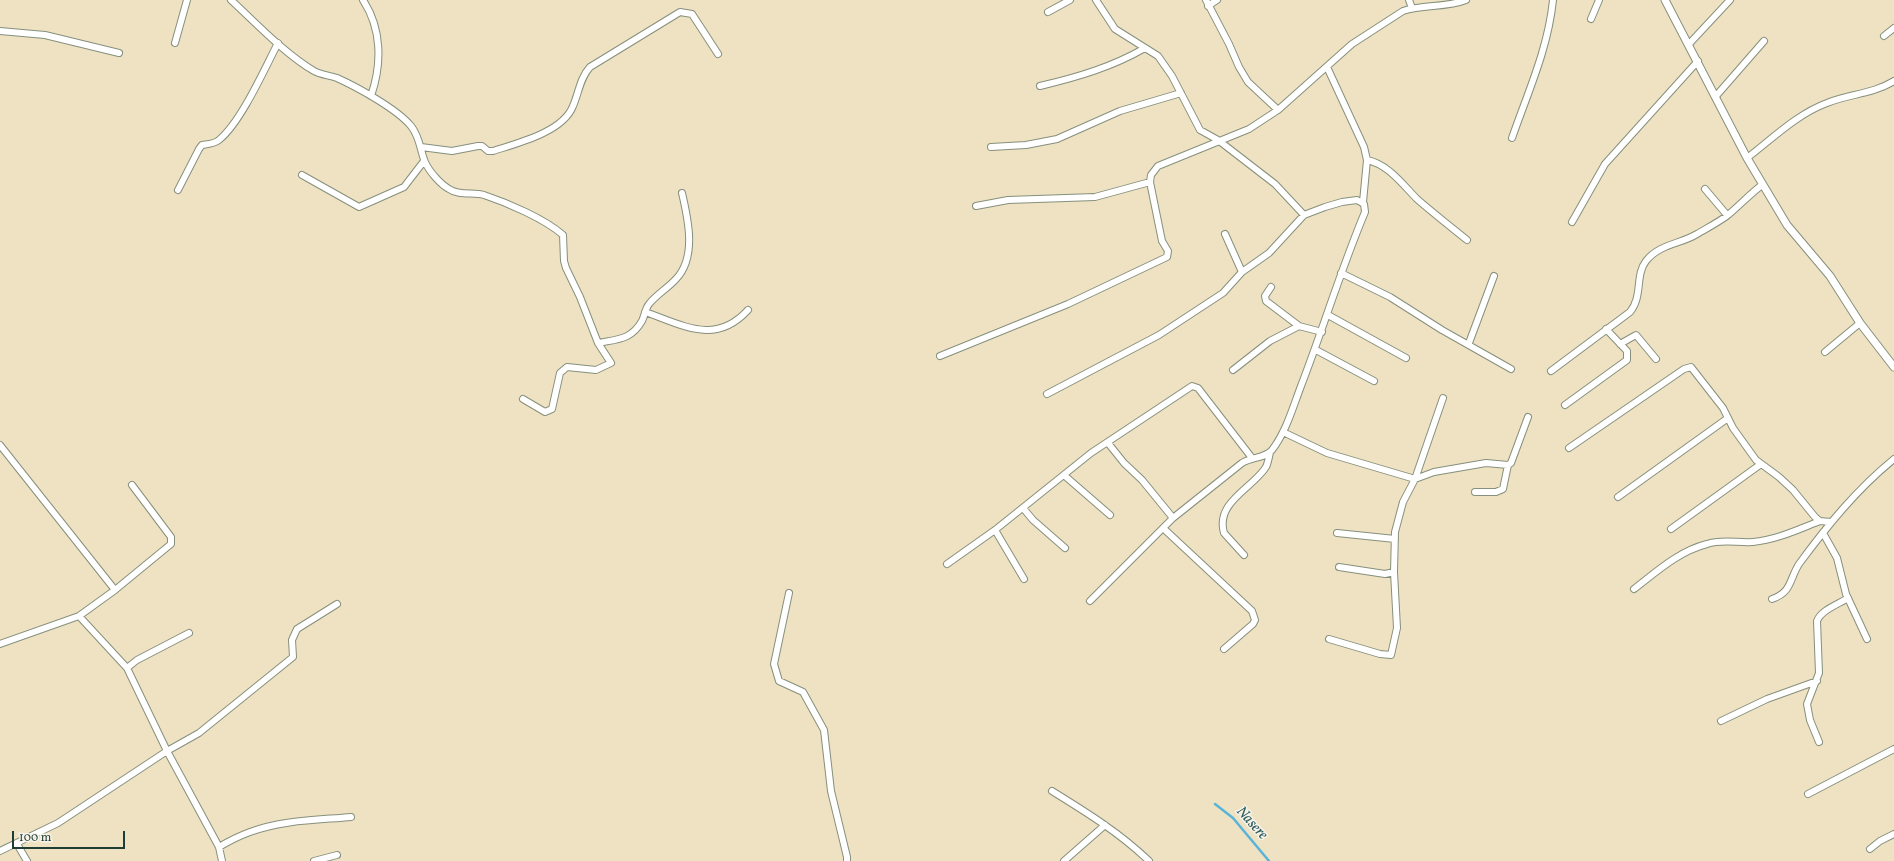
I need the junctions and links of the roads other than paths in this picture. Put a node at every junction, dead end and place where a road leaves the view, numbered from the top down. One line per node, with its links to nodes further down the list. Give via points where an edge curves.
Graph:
1 (187, 0): 21 (street)
2 (231, 0): 22 (street)
3 (363, 0): 32 (street, via 377,30 378,65)
4 (1070, 0): 15 (street)
5 (1096, 0): 24 (street, via 1115,28)
6 (1217, 0): 13 (street)
7 (1409, 0): 14 (street)
8 (1466, 0): 14 (street, via 1454,4)
9 (1554, 0): 35 (street, via 1547,38)
10 (1599, 0): 16 (street)
11 (1665, 0): 23 (street)
12 (1730, 0): 23 (street)
13 (1207, 3): 34 (street, via 1248,82)
14 (1412, 8): 28 (street, via 1403,10 1352,44)
15 (1048, 12)
16 (1591, 19)
17 (1894, 28): 19 (street)
18 (0, 31): 25 (street, via 45,35)
19 (1884, 36)
20 (1764, 41): 33 (street)
21 (175, 43)
22 (278, 43): 32 (street, via 312,70 336,78); 46 (street, via 238,118 220,140 210,145 202,145)
23 (1689, 44): 27 (street)
24 (1145, 48): 30 (street, via 1084,76); 31 (street, via 1158,56)
25 (119, 53)
26 (718, 54): 37 (street, via 692,14 680,12 590,67 581,80 570,112 543,133 490,151 482,146 452,151)
27 (1698, 61): 33 (street); 52 (street, via 1605,164)
28 (1327, 67): 34 (street); 40 (street, via 1364,147)
29 (1894, 81): 39 (street, via 1882,88 1825,103 1798,119)
30 (1040, 86)
31 (1181, 93): 36 (street, via 1197,126 1206,135); 38 (street, via 1120,111 1057,139 1026,145)
32 (371, 96): 37 (street, via 411,126)
33 (1716, 96): 39 (street)
34 (1278, 110): 36 (street, via 1248,129)
35 (1512, 138)
36 (1218, 140): 43 (street, via 1158,166 1151,175); 50 (street, via 1275,184)
37 (421, 147): 41 (street)
38 (991, 147)
39 (1748, 158): 44 (street)
40 (1367, 160): 48 (street); 54 (street, via 1375,161 1384,167 1418,200)
41 (424, 161): 42 (street, via 404,187 359,207); 66 (street, via 449,189 483,195 503,203 543,222 562,235 564,261)
42 (302, 175)
43 (1150, 182): 49 (street, via 1095,197 1008,200); 71 (street, via 1162,240 1168,251 1167,257 1068,304)
44 (1762, 185): 51 (street); 62 (street, via 1787,225 1830,276)
45 (1705, 189): 51 (street)
46 (178, 190)
47 (682, 193): 60 (street, via 689,240 685,264 678,278 654,299)
48 (1363, 202): 50 (street, via 1342,202); 56 (street, via 1365,212)
49 (976, 206)
50 (1304, 215): 55 (street, via 1269,252)
51 (1728, 215): 64 (street, via 1695,236 1662,248 1652,255 1645,262 1641,273 1637,304)
52 (1572, 222)
53 (1225, 234): 55 (street)
54 (1467, 240)
55 (1242, 272): 79 (street, via 1223,293 1159,335)
56 (1341, 273): 61 (street); 67 (street, via 1390,297)
57 (1494, 276): 67 (street)
58 (1271, 287): 63 (street, via 1265,296 1266,301)
59 (748, 310): 60 (street, via 731,325 700,331)
60 (644, 312): 66 (street, via 631,336)
61 (1328, 315): 65 (street); 72 (street)
62 (1860, 323): 70 (street); 74 (street)
63 (1299, 326): 65 (street); 76 (street, via 1270,341)
64 (1606, 329): 68 (street); 77 (street)
65 (1322, 332): 69 (street)
66 (598, 344): 81 (street, via 611,363 596,370 567,367 563,369 552,409 545,412)
67 (1468, 344): 75 (street)
68 (1620, 344): 73 (street, via 1636,336); 82 (street, via 1628,354 1627,360)
69 (1316, 350): 78 (street); 85 (street)
70 (1825, 352)
71 (940, 356)
72 (1406, 358)
73 (1656, 359)
74 (1894, 367)
75 (1511, 369)
76 (1233, 370)
77 (1550, 371)
78 (1374, 381)
79 (1047, 394)
80 (1443, 398): 95 (street)
81 (523, 399)
82 (1566, 405)
83 (1528, 417): 93 (street)
84 (1728, 418): 88 (street, via 1696,372 1688,367); 92 (street, via 1732,428 1753,457); 98 (street)
85 (1283, 432): 89 (street); 95 (street, via 1333,455)
86 (1108, 443): 90 (street, via 1194,386); 94 (street, via 1091,453); 101 (street)
87 (0, 445): 116 (street)
88 (1569, 448)
89 (1270, 452): 90 (street); 111 (street, via 1266,467 1230,504 1223,520 1224,533)
90 (1252, 458): 101 (street, via 1242,463)
91 (1894, 459): 103 (street, via 1862,488)
92 (1762, 464): 102 (street, via 1793,490); 105 (street)
93 (1508, 465): 95 (street, via 1486,463 1434,472); 97 (street, via 1503,489 1496,492)
94 (1065, 476): 99 (street); 100 (street)
95 (1415, 479): 109 (street, via 1403,502)
96 (132, 485): 116 (street, via 172,540 172,544)
97 (1475, 492)
98 (1618, 497)
99 (1023, 508): 106 (street); 110 (street)
100 (1110, 515)
101 (1173, 518): 104 (street)
102 (1820, 521): 103 (street); 117 (street, via 1765,540 1713,542 1697,547 1670,561)
103 (1831, 522): 108 (street)
104 (1162, 528): 121 (street); 128 (street, via 1252,611 1255,620 1253,624)
105 (1671, 529)
106 (996, 530): 112 (street); 115 (street)
107 (1337, 533): 109 (street)
108 (1824, 533): 119 (street, via 1837,558); 120 (street, via 1799,565 1786,592)
109 (1395, 539): 114 (street)
110 (1065, 548)
111 (1244, 555)
112 (947, 564)
113 (1339, 567): 114 (street, via 1384,574)
114 (1394, 572): 125 (street, via 1397,628 1391,655)
115 (1024, 579)
116 (115, 590): 123 (street)
117 (1634, 590)
118 (789, 594): 148 (street, via 774,664 779,681 803,692 824,730 831,791)
119 (1848, 598): 126 (street); 130 (street, via 1817,619)
120 (1772, 599)
121 (1090, 601)
122 (337, 604): 134 (street, via 297,630 292,640 293,657 199,733)
123 (79, 616): 127 (street); 129 (street)
124 (189, 633): 129 (street, via 137,660)
125 (1329, 639)
126 (1867, 639)
127 (0, 644)
128 (1224, 649)
129 (128, 668): 134 (street)
130 (1817, 681): 131 (street, via 1767,698); 132 (street, via 1807,704)
131 (1721, 721)
132 (1819, 742)
133 (1894, 749): 136 (street)
134 (167, 750): 140 (street, via 58,823); 141 (street)
135 (1052, 791): 138 (street)
136 (1808, 794)
137 (352, 817): 141 (street, via 260,829)
138 (1105, 825): 149 (street); 150 (street, via 1133,845)
139 (1894, 834): 142 (street)
140 (17, 844): 143 (street); 145 (street)
141 (219, 847): 146 (street)
142 (1870, 849)
143 (0, 851)
144 (337, 855): 147 (street)
145 (27, 861)
146 (222, 861)
147 (314, 861)
148 (847, 861)
149 (1064, 861)
150 (1149, 861)

